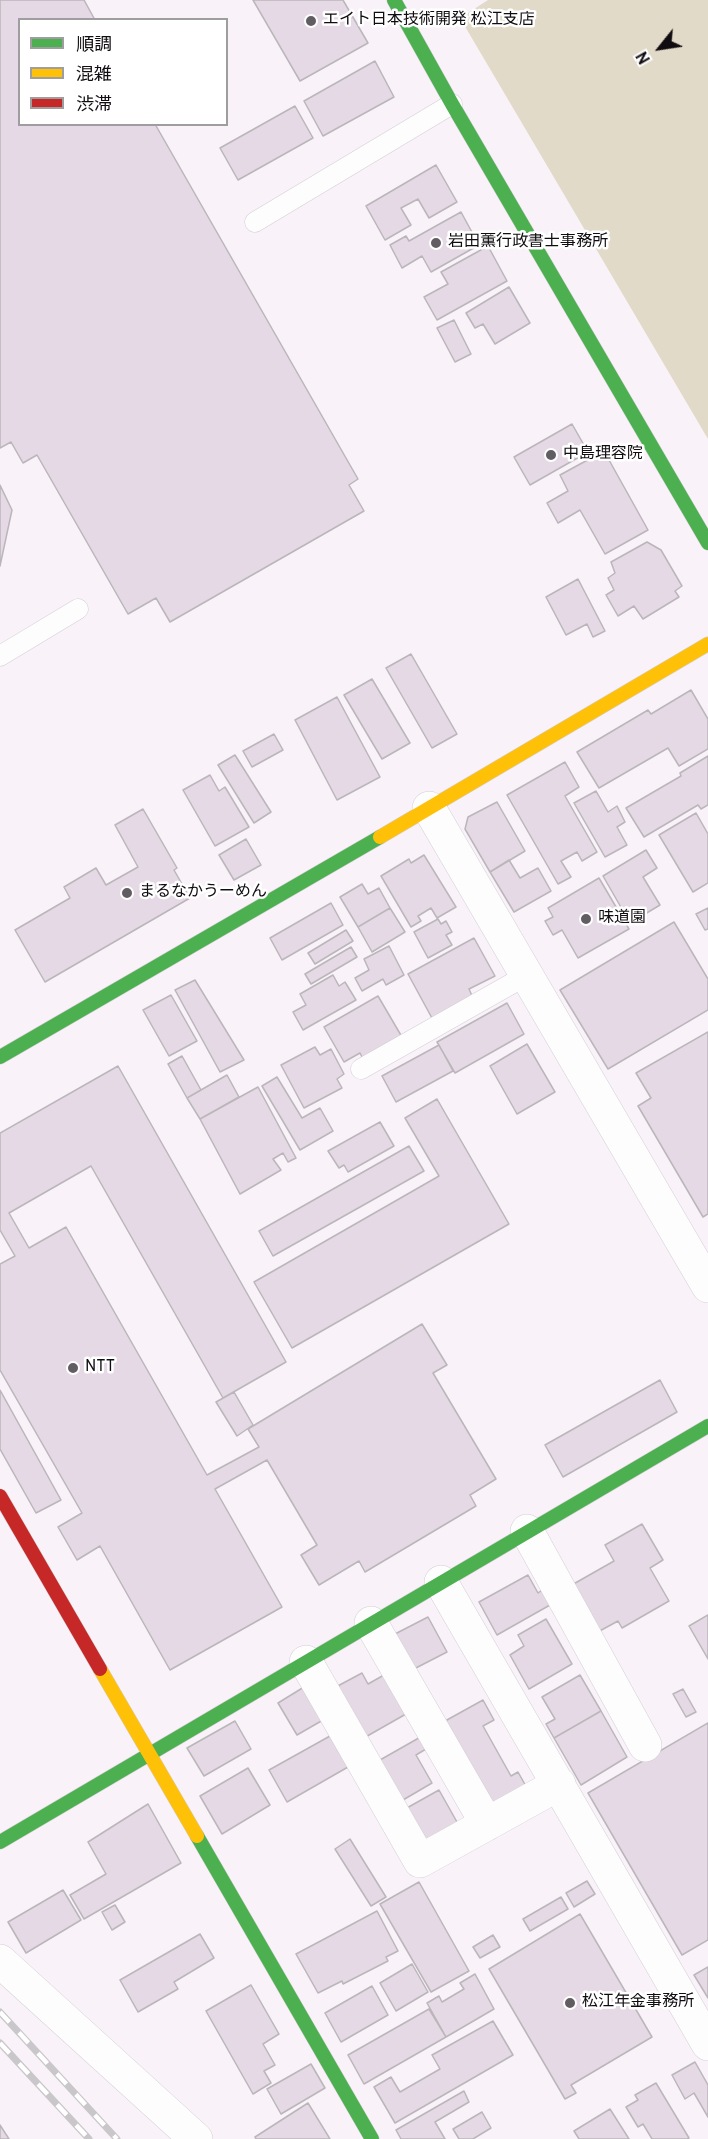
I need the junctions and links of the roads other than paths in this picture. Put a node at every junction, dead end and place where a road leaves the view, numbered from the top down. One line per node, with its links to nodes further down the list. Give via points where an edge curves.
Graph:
1 (394, 0): 2 (street)
2 (452, 104): 3 (lane); 4 (street)
3 (255, 222)
4 (708, 543)
5 (78, 609): 7 (lane)
6 (708, 644): 8 (street)
7 (0, 656)
8 (429, 808): 9 (street); 10 (street)
9 (527, 975): 11 (lane); 12 (street)
10 (0, 1058)
11 (361, 1069)
12 (708, 1286)
13 (708, 1426): 15 (street)
14 (0, 1496): 20 (street)
15 (527, 1531): 16 (street); 19 (street)
16 (441, 1582): 17 (street); 21 (street)
17 (371, 1623): 18 (street); 22 (street)
18 (306, 1662): 20 (street); 22 (street, via 420,1862)
19 (645, 1745)
20 (150, 1754): 23 (street); 27 (street)
21 (559, 1784): 22 (street); 25 (street)
22 (486, 1824)
23 (0, 1842)
24 (0, 1961): 26 (street)
25 (708, 2044)
26 (196, 2139)
27 (372, 2139)

